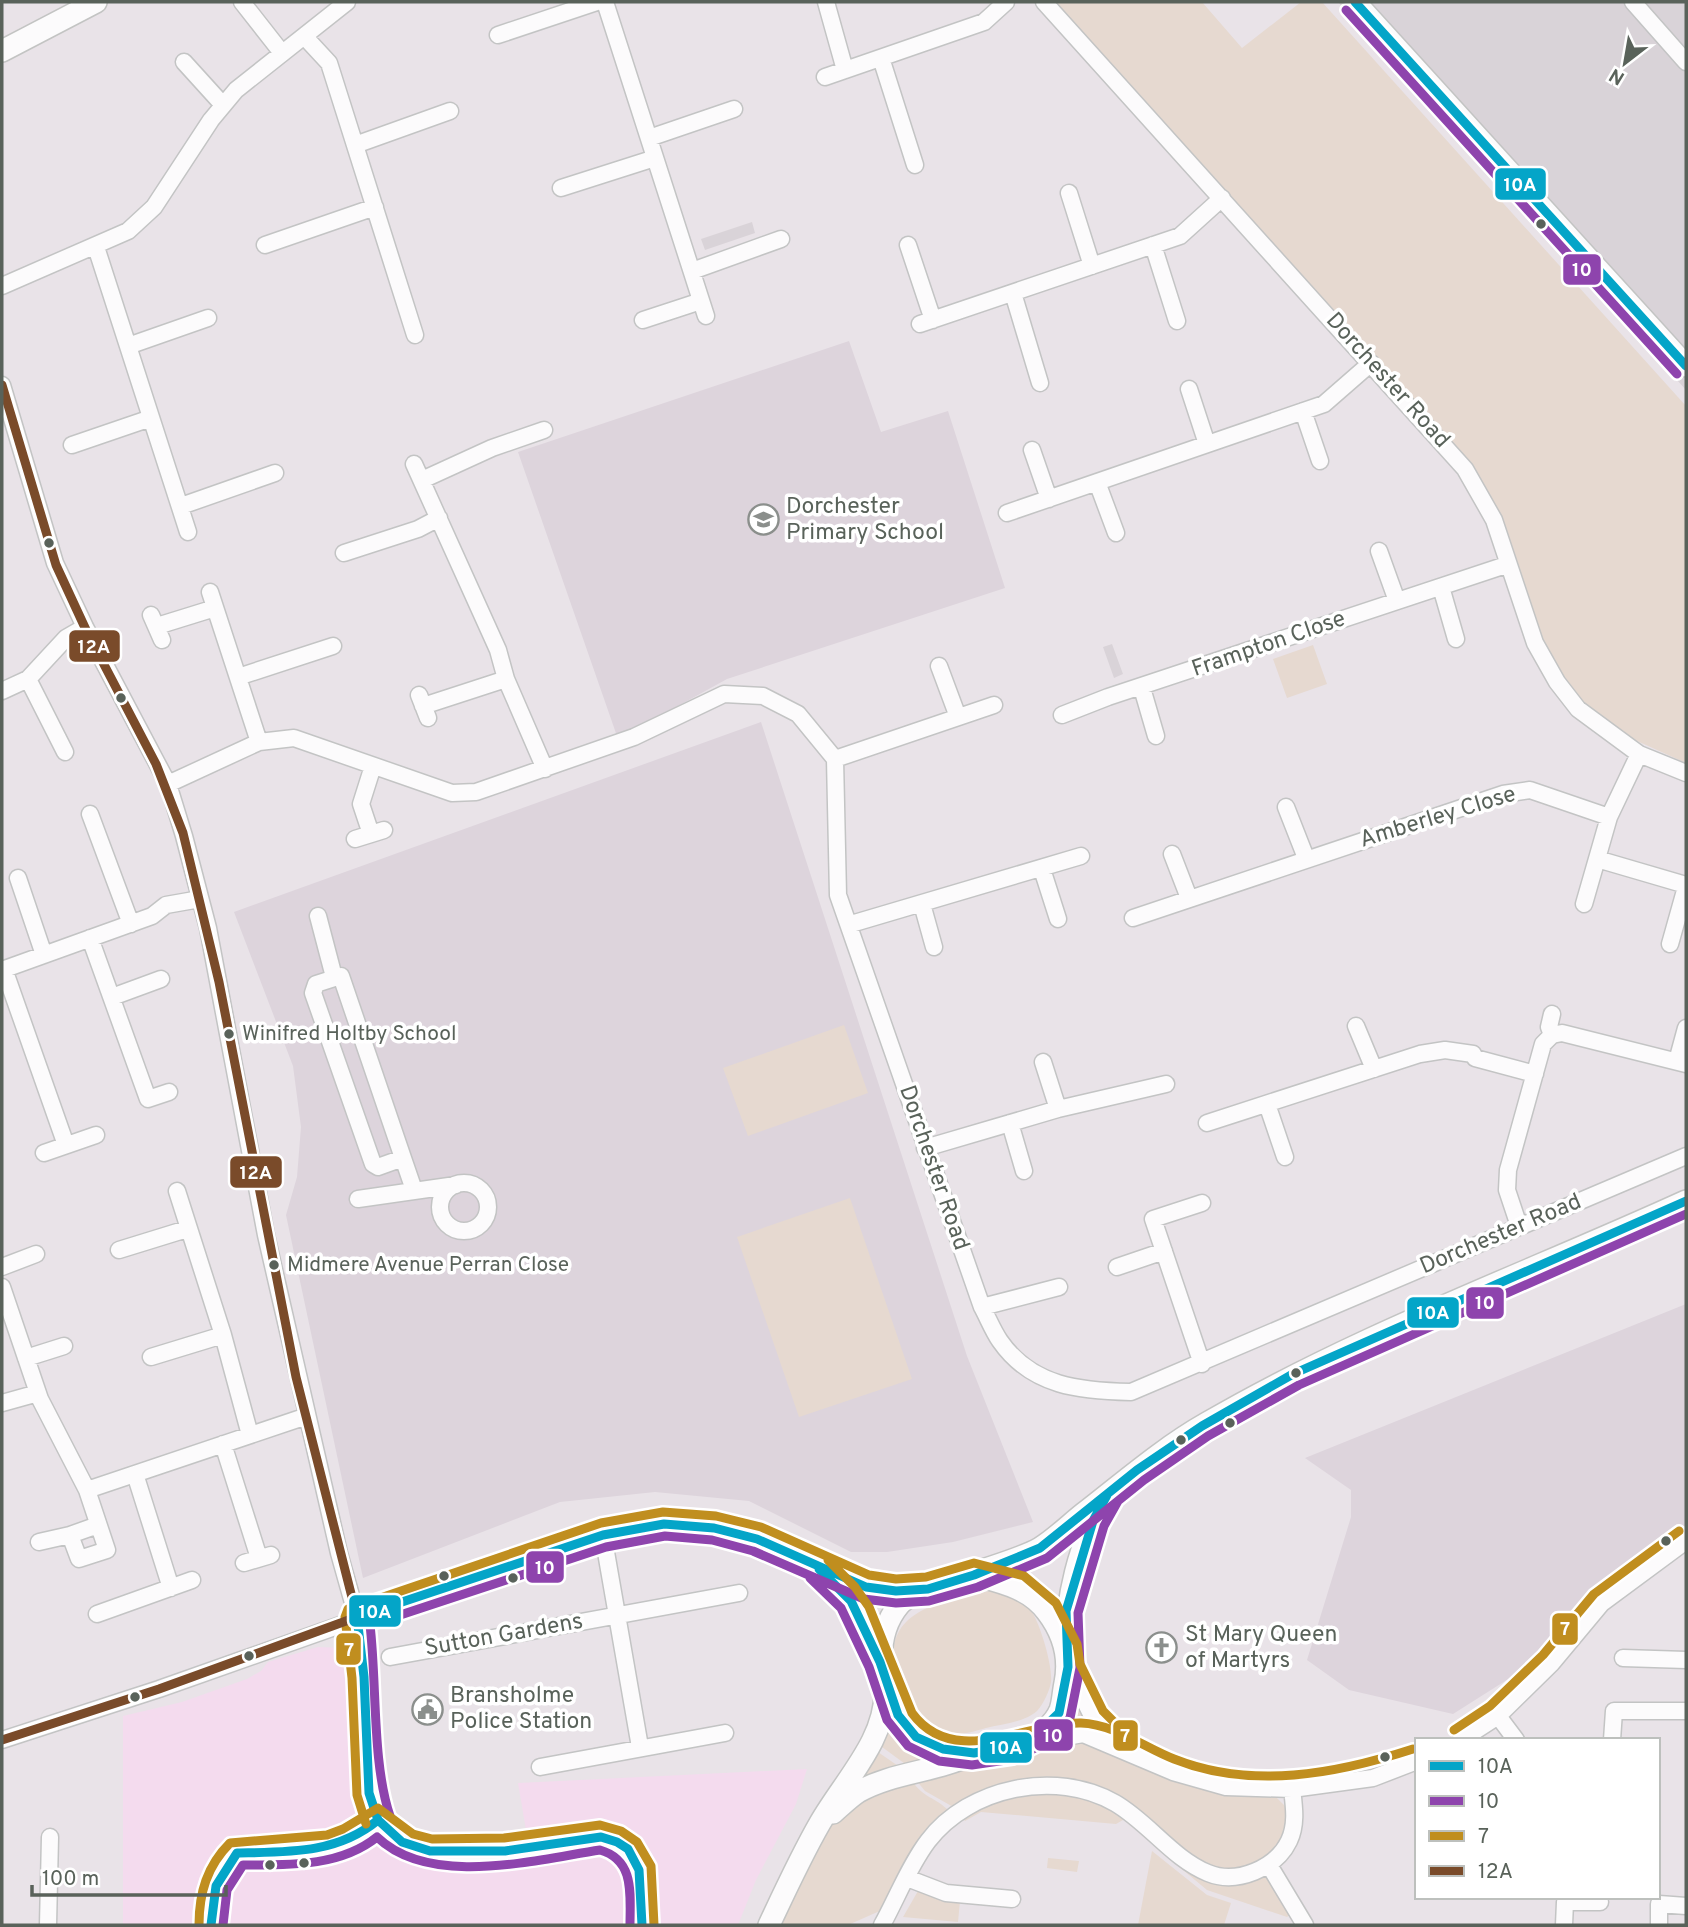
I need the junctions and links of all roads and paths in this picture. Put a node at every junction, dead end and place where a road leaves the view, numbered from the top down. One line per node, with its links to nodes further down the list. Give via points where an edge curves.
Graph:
1 (96, 2): 13 (street)
2 (242, 2): 14 (street)
3 (347, 2): 12 (street)
4 (597, 2): 11 (street)
5 (605, 2): 23 (street)
6 (826, 2): 18 (street)
7 (1006, 2): 15 (street, via 985,22)
8 (1044, 2): 29 (street, Dorchester Road)
9 (1355, 2): 46 (street)
10 (1633, 2): 17 (street)
11 (498, 34)
12 (304, 36): 14 (street); 24 (street, via 329,63)
13 (2, 51)
14 (282, 53): 20 (street)
15 (881, 58): 18 (street); 26 (street)
16 (184, 62): 20 (street)
17 (1686, 62)
18 (845, 70): 19 (street)
19 (825, 77)
20 (223, 105): 35 (street, via 155,207 128,231)
21 (734, 108): 23 (street)
22 (450, 111): 24 (street)
23 (649, 138): 25 (street)
24 (355, 145): 30 (street)
25 (655, 158): 27 (street); 37 (street)
26 (915, 165)
27 (561, 188)
28 (1069, 193): 36 (street)
29 (1223, 198): 33 (street, via 1181,236); 45 (street, Dorchester Road)
30 (375, 207): 34 (street); 43 (street)
31 (780, 239): 37 (street)
32 (908, 245): 39 (street, via 927,322)
33 (1153, 245): 36 (street); 42 (street)
34 (265, 246)
35 (96, 247): 38 (street); 44 (street)
36 (1092, 266): 39 (street)
37 (692, 271): 41 (street, via 704,309)
38 (2, 286)
39 (1013, 293): 47 (street)
40 (208, 318): 44 (street)
41 (643, 320)
42 (1177, 321)
43 (415, 335)
44 (128, 346): 51 (street)
45 (1371, 363): 50 (street, via 1324,404); 69 (street, Dorchester Road, via 1465,469 1494,520)
46 (1686, 366)
47 (1040, 383)
48 (3, 389): 72 (street, via 55,563)
49 (1189, 389): 53 (street)
50 (1303, 411): 53 (street); 56 (street)
51 (151, 418): 54 (street); 62 (street)
52 (544, 430): 59 (street, via 492,447)
53 (1207, 444): 60 (street)
54 (72, 445)
55 (1032, 450): 61 (street)
56 (1320, 460)
57 (414, 464): 59 (street)
58 (274, 474): 62 (street)
59 (422, 480): 64 (street)
60 (1097, 482): 61 (street); 66 (street)
61 (1049, 499): 63 (street)
62 (181, 506): 65 (street)
63 (1008, 513)
64 (439, 518): 68 (street); 79 (street, via 498,650)
65 (188, 532)
66 (1116, 533)
67 (1379, 551): 71 (street)
68 (344, 553)
69 (1506, 565): 70 (street, Frampton Close); 89 (street, Dorchester Road, via 1535,643 1557,682 1578,709)
70 (1441, 587): 71 (street, Frampton Close); 74 (street)
71 (1397, 601): 80 (street, Frampton Close)
72 (85, 627): 78 (street, via 66,638); 94 (street)
73 (157, 627): 77 (street, via 213,600)
74 (1457, 639)
75 (333, 646): 77 (street)
76 (939, 666): 85 (street)
77 (238, 677): 87 (street)
78 (28, 679): 81 (street); 88 (street)
79 (506, 679): 83 (street); 92 (street)
80 (1142, 688): 84 (street, Frampton Close); 86 (street)
81 (2, 691)
82 (995, 705): 85 (street)
83 (423, 706)
84 (1062, 715)
85 (958, 717): 90 (street)
86 (1156, 736)
87 (259, 742): 91 (street, via 294,738); 94 (street)
88 (65, 752)
89 (1639, 754): 93 (street, Dorchester Road); 97 (street)
90 (835, 759): 92 (street, via 798,714 781,703 744,693 724,694 634,737); 114 (street, Dorchester Road, via 838,895)
91 (373, 766): 92 (street, via 452,793 476,792); 98 (street, via 361,804)
92 (545, 769)
93 (1686, 773)
94 (168, 784): 107 (street)
95 (1286, 807): 101 (street)
96 (90, 814): 113 (street)
97 (1609, 817): 101 (street, Amberley Close, via 1530,790 1503,794); 102 (street)
98 (370, 834)
99 (1172, 854): 106 (street)
100 (1081, 856): 103 (street)
101 (1306, 858): 106 (street, Amberley Close)
102 (1597, 859): 105 (street); 109 (street)
103 (1042, 869): 108 (street); 112 (street)
104 (18, 878): 118 (street)
105 (1686, 886): 116 (street)
106 (1189, 898): 111 (street, Amberley Close)
107 (200, 899): 113 (street, via 166,905); 168 (street)
108 (922, 904): 114 (street); 117 (street)
109 (1584, 904)
110 (318, 916): 120 (street)
111 (1133, 918)
112 (1058, 919)
113 (131, 924): 115 (street)
114 (851, 924): 139 (street, Dorchester Road)
115 (90, 938): 118 (street); 122 (street)
116 (1670, 944)
117 (934, 947)
118 (44, 955): 119 (street)
119 (3, 970): 138 (street)
120 (334, 977): 143 (street, via 341,976); 143 (street, via 316,984 313,993 373,1164 378,1167)
121 (161, 979): 122 (street)
122 (112, 997): 132 (street, via 148,1099)
123 (1552, 1014): 126 (street)
124 (1356, 1026): 129 (street)
125 (1686, 1028): 128 (street)
126 (1552, 1035): 128 (street, via 1562,1033); 130 (street, via 1544,1044)
127 (1043, 1062): 134 (street)
128 (1681, 1063)
129 (1374, 1069): 130 (street, via 1445,1050); 133 (street)
130 (1535, 1074): 151 (street, via 1508,1170 1507,1189)
131 (1166, 1084): 134 (street)
132 (169, 1092)
133 (1267, 1104): 136 (street); 142 (street)
134 (1058, 1109): 135 (street)
135 (1010, 1123): 139 (street); 144 (street)
136 (1207, 1123)
137 (96, 1135): 138 (street)
138 (66, 1145): 140 (street)
139 (925, 1148): 160 (street, Dorchester Road)
140 (44, 1153)
141 (1686, 1156): 151 (street, Dorchester Road)
142 (1285, 1157)
143 (403, 1158): 146 (street)
144 (1024, 1171)
145 (456, 1185): 146 (street)
146 (414, 1190): 148 (street)
147 (177, 1191): 152 (street)
148 (358, 1199)
149 (1686, 1200): 173 (street, via 1293,1374 1202,1426)
150 (1202, 1203): 154 (street, via 1153,1219)
151 (1519, 1226): 165 (street, Dorchester Road)
152 (187, 1229): 153 (street); 161 (street)
153 (119, 1250)
154 (1164, 1251): 157 (street); 165 (street)
155 (36, 1254): 156 (street)
156 (2, 1267)
157 (1117, 1267)
158 (2, 1287): 164 (street)
159 (1059, 1287): 160 (street)
160 (982, 1307): 165 (street, Dorchester Road, via 1000,1341 1016,1358 1046,1380 1080,1391 1131,1392)
161 (223, 1335): 163 (street); 169 (street)
162 (64, 1346): 164 (street)
163 (151, 1357)
164 (26, 1358): 166 (street)
165 (1202, 1364)
166 (38, 1393): 167 (street); 172 (street)
167 (2, 1403)
168 (307, 1416): 169 (street); 188 (street)
169 (250, 1435): 170 (street)
170 (223, 1444): 171 (street); 179 (street)
171 (135, 1474): 172 (street); 183 (street)
172 (87, 1490): 174 (street)
173 (1108, 1495): 181 (street, via 1040,1548); 190 (street, via 1093,1521 1066,1611)
174 (98, 1525): 175 (street); 175 (street, via 107,1550 79,1559)
175 (70, 1535): 178 (street)
176 (603, 1535): 180 (street, via 664,1524 714,1528 757,1539); 187 (street); 188 (street)
177 (1686, 1541): 195 (street, via 1602,1603)
178 (39, 1542)
179 (258, 1559)
180 (819, 1569): 184 (street, via 866,1587); 193 (street, via 851,1601)
181 (974, 1575): 184 (street); 190 (street, via 1018,1587 1046,1610)
182 (192, 1580): 183 (street)
183 (171, 1588): 186 (street)
184 (928, 1589): 193 (street, via 900,1603 889,1624)
185 (739, 1593): 187 (street, Sutton Gardens)
186 (97, 1614)
187 (618, 1616): 189 (street, Sutton Gardens); 201 (street)
188 (357, 1617): 200 (street); 208 (street, via 369,1793)
189 (390, 1657)
190 (1067, 1658): 202 (street, via 1059,1713 1039,1732); 203 (street, via 1093,1718)
191 (1623, 1658): 192 (street)
192 (1686, 1660)
193 (882, 1673): 204 (street, via 898,1715 916,1737 943,1749); 209 (street, via 885,1704 880,1728)
194 (1686, 1711): 199 (street, via 1614,1711)
195 (1498, 1716): 197 (street); 198 (street)
196 (725, 1733): 201 (street)
197 (1464, 1738)
198 (1514, 1738)
199 (1612, 1738)
200 (2, 1740)
201 (640, 1747): 206 (street)
202 (1010, 1747): 203 (street, via 1083,1734); 204 (street)
203 (1124, 1750): 207 (street, via 1173,1772 1226,1787)
204 (974, 1753): 209 (street, via 952,1764 859,1791)
205 (1415, 1762): 207 (street, via 1373,1778)
206 (540, 1767)
207 (1292, 1788): 211 (street, via 1295,1821 1289,1842)
208 (378, 1820): 217 (street, via 366,1832 331,1848 237,1853 213,1888); 218 (street, via 396,1838 437,1852 601,1837 614,1840 634,1854 640,1873)
209 (820, 1823): 219 (street)
210 (50, 1837): 216 (street)
211 (1269, 1866): 212 (street, via 1244,1876 1209,1874 1112,1802 1089,1793 1034,1785 1010,1789 957,1814 928,1841); 221 (street)
212 (907, 1878): 213 (street, via 946,1893); 220 (street)
213 (1012, 1899)
214 (1600, 1902): 222 (street, via 1565,1902)
215 (1686, 1906): 223 (street, via 1659,1904)
216 (48, 1925)
217 (211, 1925)
218 (642, 1925)
219 (769, 1925)
220 (882, 1925)
221 (1305, 1925)
222 (1564, 1925)
223 (1659, 1925)

